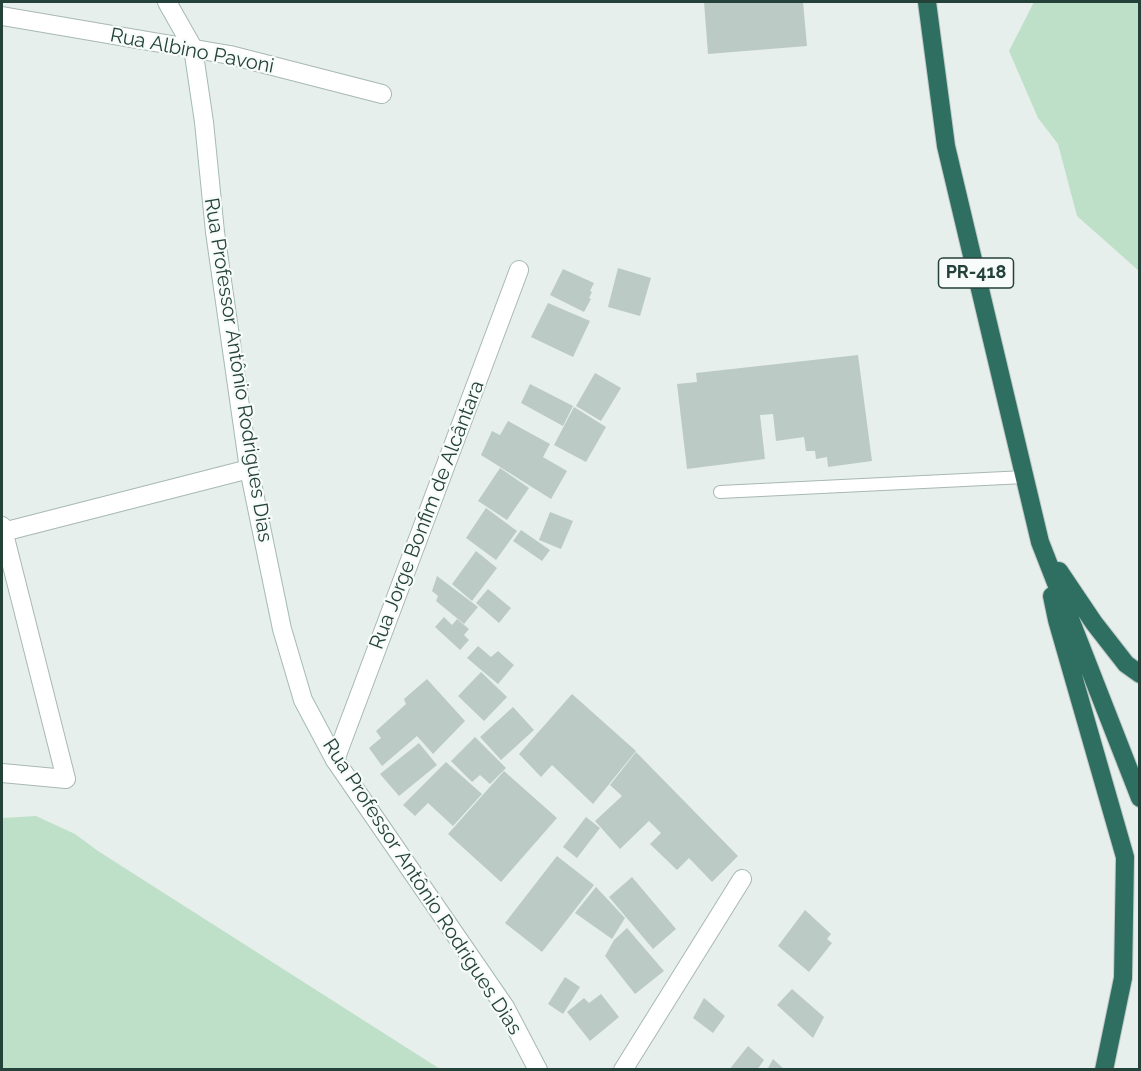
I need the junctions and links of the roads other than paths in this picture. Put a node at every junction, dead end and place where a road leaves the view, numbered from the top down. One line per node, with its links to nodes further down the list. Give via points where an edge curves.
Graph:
1 (166, 2): 4 (street, Rua Professor Antônio Rodrigues Dias)
2 (927, 2): 8 (highway, PR-418, via 946,146)
3 (2, 16): 4 (street, Rua Albino Pavoni)
4 (193, 48): 5 (street, Rua Albino Pavoni); 7 (street, Rua Professor Antônio Rodrigues Dias)
5 (382, 94)
6 (519, 270): 13 (street, Rua Jorge Bonfim de Alcântara)
7 (249, 469): 10 (street); 13 (street, Rua Professor Antônio Rodrigues Dias, via 282,629 303,700)
8 (1024, 477): 9 (lane); 11 (highway, PR-418)
9 (720, 492)
10 (2, 529): 14 (street, via 66,779)
11 (1040, 542): 12 (highway, via 1094,623 1126,664); 15 (highway, PR-418); 19 (highway, via 1057,620 1125,857 1123,978)
12 (1140, 674)
13 (334, 760): 17 (street, Rua Professor Antônio Rodrigues Dias, via 505,1007)
14 (2, 773)
15 (1140, 798)
16 (742, 879): 18 (street)
17 (538, 1070)
18 (623, 1070)
19 (1104, 1070)

